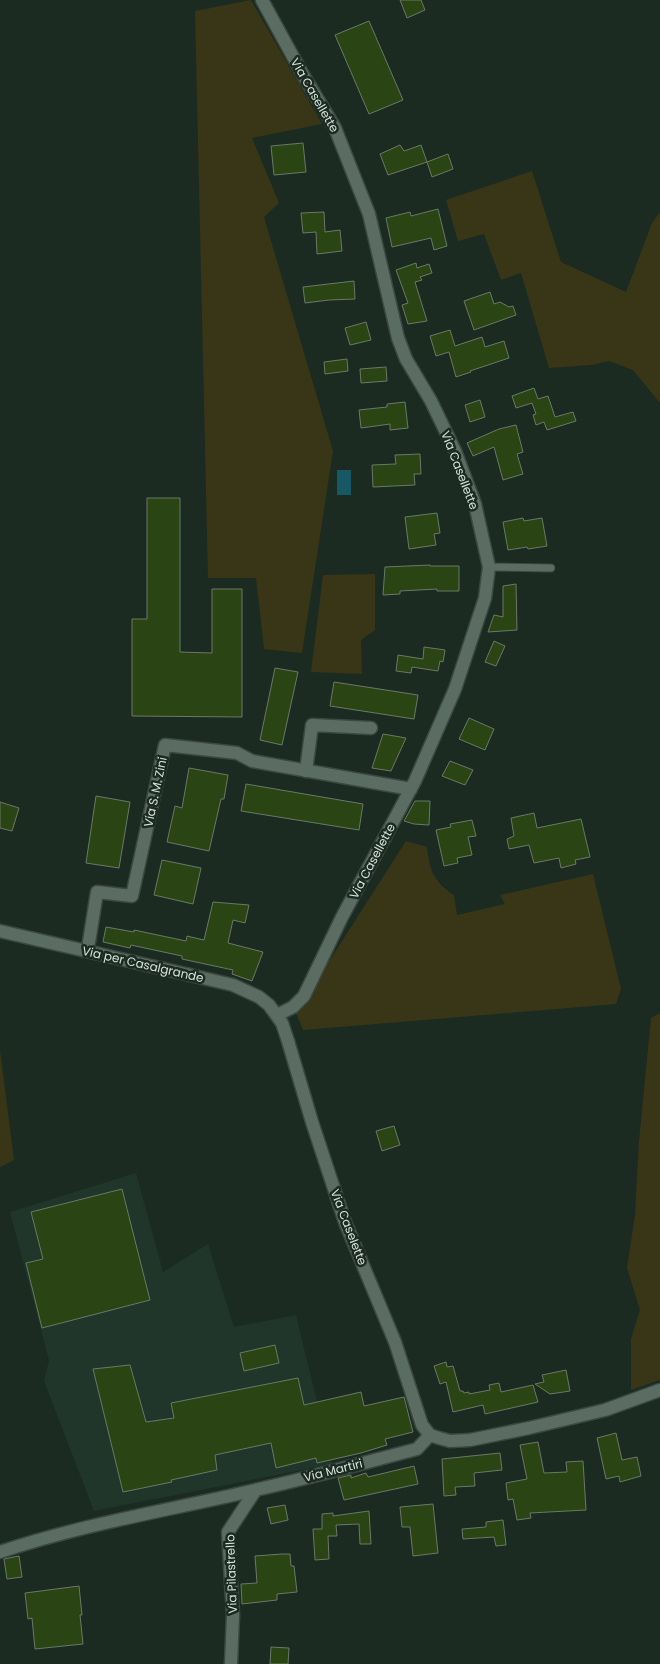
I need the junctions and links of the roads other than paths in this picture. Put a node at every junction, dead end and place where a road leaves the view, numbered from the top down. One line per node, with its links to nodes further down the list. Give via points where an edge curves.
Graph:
1 (262, 0): 2 (street, Via Casellette, via 335,128 369,214 398,338 455,450 475,504)
2 (489, 567): 3 (lane); 6 (street, Via Casellette, via 485,598 456,688)
3 (551, 568)
4 (371, 728): 5 (street, via 312,725)
5 (306, 771): 6 (street, Via S. M. Zini); 8 (street, Via S. M. Zini, via 252,762 238,753 165,745 132,896 97,892)
6 (411, 789): 9 (street, Via Casellette, via 342,917 304,996 293,1007)
7 (0, 931): 9 (street, Via per Casalgrande, via 233,985 259,997)
8 (89, 942)
9 (277, 1014): 11 (street, Via Caselette, via 345,1222 395,1342 422,1425)
10 (660, 1390): 11 (street, via 605,1410 470,1440 450,1441)
11 (430, 1435): 12 (street, Via Martiri, via 417,1449)
12 (254, 1490): 13 (street, Via Martiri, via 87,1527); 14 (street, Via Pilastrello, via 228,1532 233,1615)
13 (0, 1552)
14 (231, 1664)

